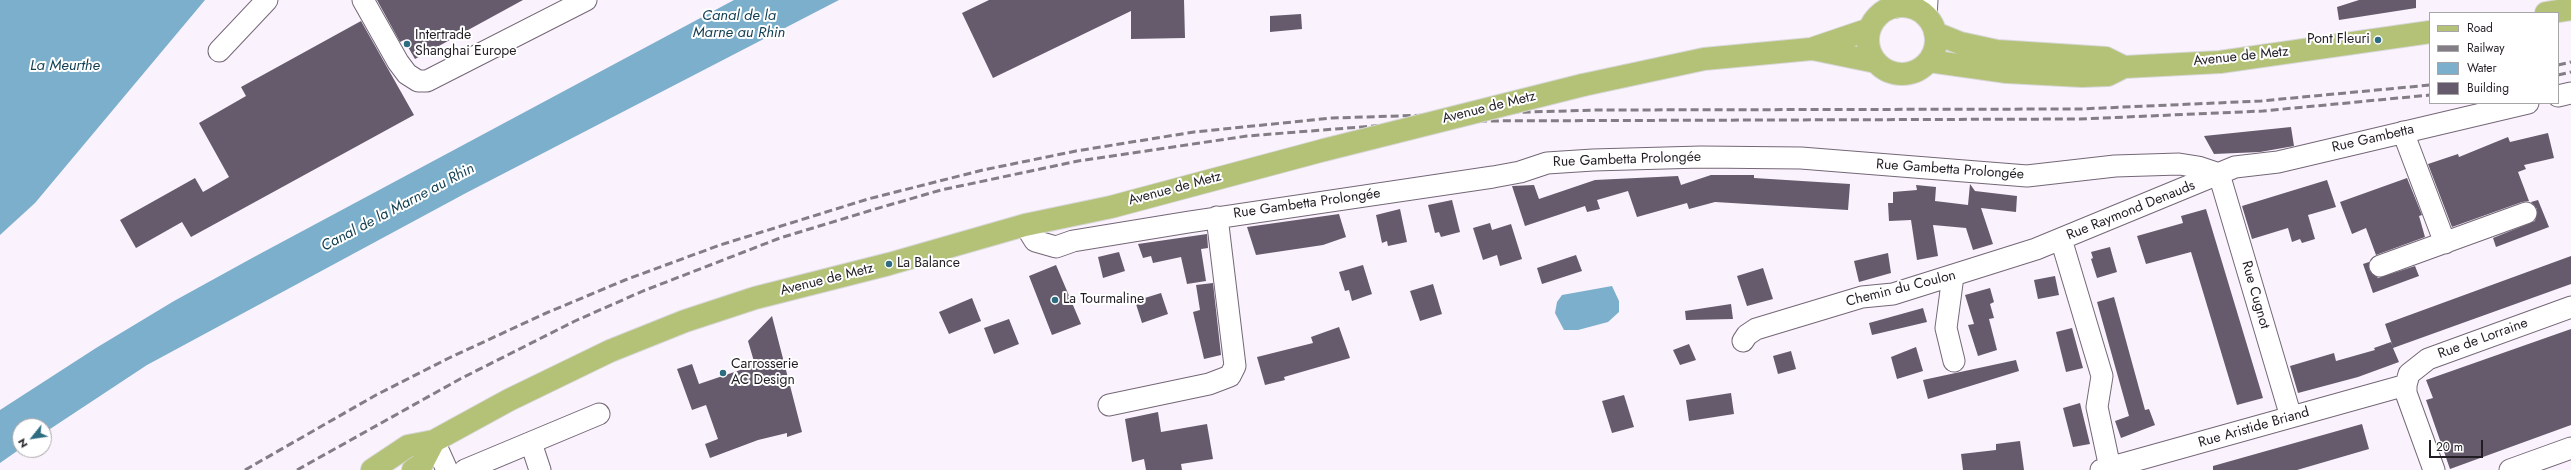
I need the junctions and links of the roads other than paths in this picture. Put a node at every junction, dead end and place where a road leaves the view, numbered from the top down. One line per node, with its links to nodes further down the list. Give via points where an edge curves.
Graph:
1 (268, 0): 11 (street)
2 (363, 0): 3 (street, via 398,62 418,81 427,81)
3 (586, 0)
4 (1898, 3): 7 (main road); 8 (main road, via 1876,18)
5 (2571, 9): 6 (main road)
6 (2552, 12)
7 (1929, 16): 12 (main road, via 1936,43); 14 (main road, Avenue de Metz, via 1960,43 1997,51 2106,58)
8 (1870, 29): 10 (main road, Avenue de Metz); 13 (main road, via 1868,41 1870,52)
9 (2429, 32): 14 (main road, Avenue de Metz, via 2220,62)
10 (1811, 49): 13 (main road, Avenue de Metz); 22 (main road, Avenue de Metz, bridge, via 1704,59 1583,85 1111,207)
11 (219, 51)
12 (1929, 61): 13 (main road, via 1914,72 1897,74 1885,70); 14 (main road, Avenue de Metz, via 2007,72 2082,76 2108,75)
13 (1876, 62)
14 (2124, 67)
15 (2571, 93): 16 (street)
16 (2559, 96)
17 (2524, 104): 18 (street, Rue Gambetta)
18 (2403, 132): 19 (street, Rue Gambetta, via 2278,162 2235,167); 24 (street)
19 (2219, 174): 21 (street, Rue Gambetta Prolongée, via 2198,166 2179,164 2115,166 2028,176 1800,158 1593,160 1547,163 1493,177); 23 (street, Rue Raymond Denauds); 33 (street, Rue Cugnot)
20 (2526, 213): 24 (street)
21 (1217, 217): 22 (street, Rue Gambetta Prolongée, via 1073,241 1056,247 1035,241); 31 (street, via 1235,366 1230,376 1209,384)
22 (1025, 225): 34 (main road, Avenue de Metz, via 889,264 755,298 685,321 610,351 509,400)
23 (2061, 239): 26 (street, Chemin du Coulon); 37 (street, Rue Raymond Denauds, via 2102,376 2097,407)
24 (2445, 243): 25 (street)
25 (2380, 266)
26 (1953, 276): 28 (street, Chemin du Coulon, via 1893,294 1862,297 1756,329); 29 (street, via 1946,328)
27 (2571, 307): 30 (street, Rue de Lorraine, via 2428,359 2409,374)
28 (1743, 341)
29 (1954, 361)
30 (2406, 385): 33 (street, Rue Aristide Briand); 43 (street, via 2409,402)
31 (1109, 406)
32 (599, 414): 35 (street)
33 (2291, 417): 37 (street, Rue Aristide Briand)
34 (434, 441): 38 (main road, Avenue de Metz, via 408,446); 39 (main road, via 422,464); 40 (street)
35 (531, 443): 41 (street); 42 (street)
36 (2571, 448): 44 (street)
37 (2113, 468)
38 (372, 470)
39 (413, 470)
40 (448, 470)
41 (465, 470)
42 (540, 470)
43 (2434, 470)
44 (2510, 470)

